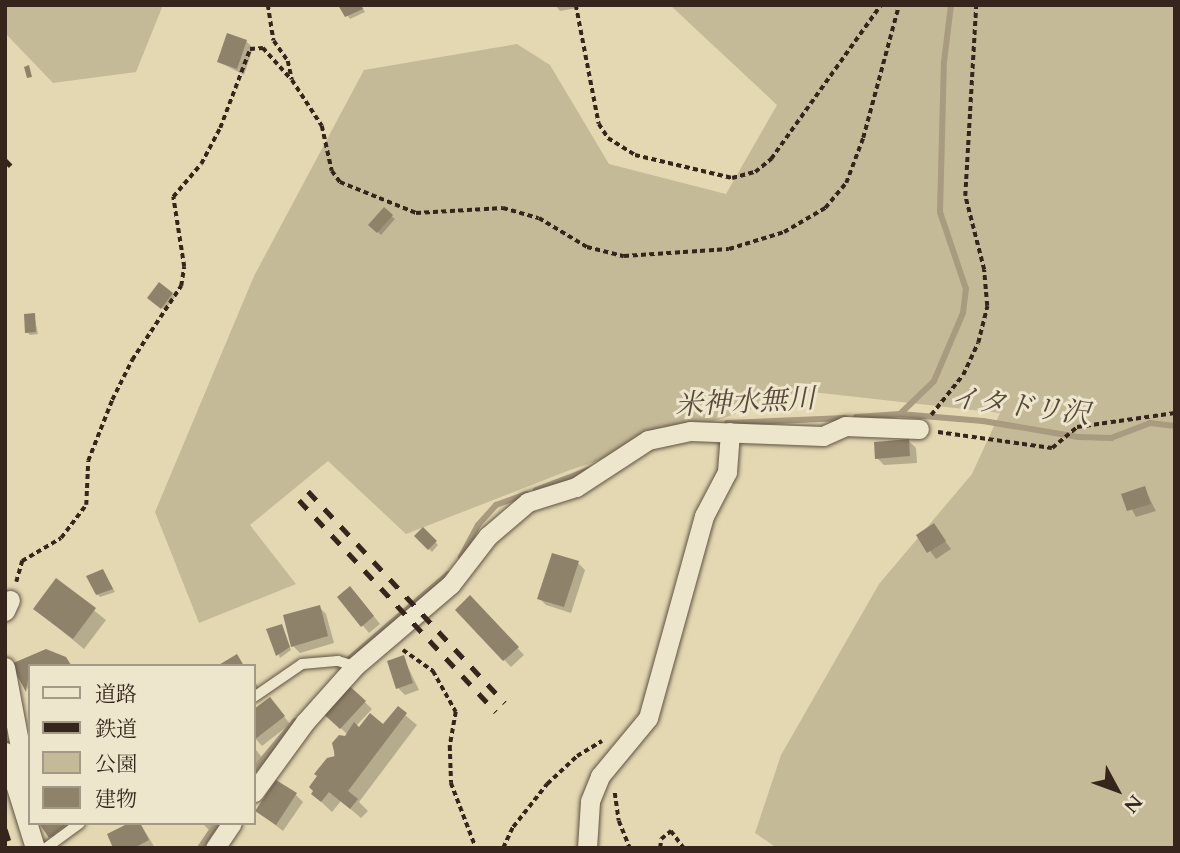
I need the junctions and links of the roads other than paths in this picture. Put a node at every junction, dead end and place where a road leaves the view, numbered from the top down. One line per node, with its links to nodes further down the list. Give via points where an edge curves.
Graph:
1 (919, 429): 2 (street, via 845,426 823,436)
2 (730, 432): 3 (street, via 690,431 648,440 576,487 528,502 488,536 451,584 389,638); 16 (street, via 727,472 704,516 648,718 600,776 590,801)
3 (347, 664): 5 (lane, via 302,664); 7 (street)
4 (5, 667): 8 (street, via 26,779)
5 (256, 696)
6 (5, 752): 8 (street)
7 (256, 789)
8 (24, 809): 9 (street)
9 (28, 823)
10 (29, 825): 13 (street)
11 (77, 825): 14 (lane)
12 (231, 825): 15 (street)
13 (35, 848)
14 (46, 848)
15 (215, 848)
16 (587, 848)

